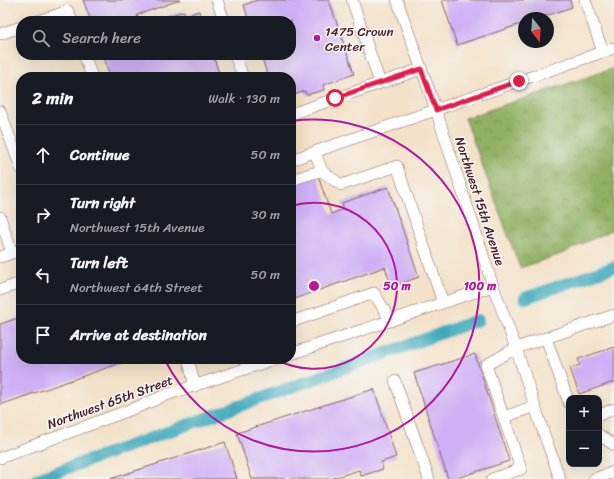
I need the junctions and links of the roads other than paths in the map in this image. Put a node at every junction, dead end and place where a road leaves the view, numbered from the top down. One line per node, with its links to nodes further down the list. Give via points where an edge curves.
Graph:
1 (217, 0): 7 (street)
2 (352, 0): 17 (street)
3 (397, 0): 14 (street, Northwest 15th Avenue)
4 (585, 0): 11 (street)
5 (53, 16): 6 (street, via 68,11)
6 (70, 16)
7 (222, 16)
8 (16, 29): 9 (street)
9 (0, 34)
10 (614, 48): 11 (street)
11 (603, 52): 18 (street)
12 (86, 60): 15 (street)
13 (237, 60): 16 (street)
14 (421, 69): 17 (street); 18 (street, Northwest 15th Avenue)
15 (90, 72)
16 (241, 72)
17 (380, 83): 20 (street)
18 (436, 110): 21 (street); 31 (street, Northwest 15th Avenue)
19 (0, 111): 22 (street)
20 (296, 112)
21 (315, 152): 23 (street); 24 (street)
22 (16, 154)
23 (296, 158)
24 (322, 171): 25 (street); 33 (street, via 341,185 397,166)
25 (296, 178)
26 (0, 217): 27 (street)
27 (16, 250)
28 (16, 252): 29 (street)
29 (0, 257)
30 (16, 285): 32 (street)
31 (493, 286): 33 (street); 38 (street, Northwest 15th Avenue)
32 (0, 290)
33 (443, 304): 36 (street)
34 (612, 318): 37 (street)
35 (296, 320): 36 (street, via 374,293)
36 (391, 321): 39 (street)
37 (546, 338): 38 (street); 44 (street)
38 (516, 348): 45 (street, Northwest 15th Avenue); 48 (street, via 486,365)
39 (296, 352)
40 (189, 364): 43 (street)
41 (258, 364): 43 (street, Northwest 65th Street)
42 (395, 381): 53 (street)
43 (195, 386): 51 (street, Northwest 65th Street)
44 (566, 395)
45 (535, 406): 48 (street); 55 (street, Northwest 15th Avenue)
46 (614, 409): 47 (street)
47 (602, 414)
48 (504, 417): 54 (street, via 521,469)
49 (602, 437): 50 (street)
50 (614, 445)
51 (0, 458)
52 (614, 472): 56 (street)
53 (429, 479)
54 (492, 479)
55 (560, 479)
56 (594, 479)

